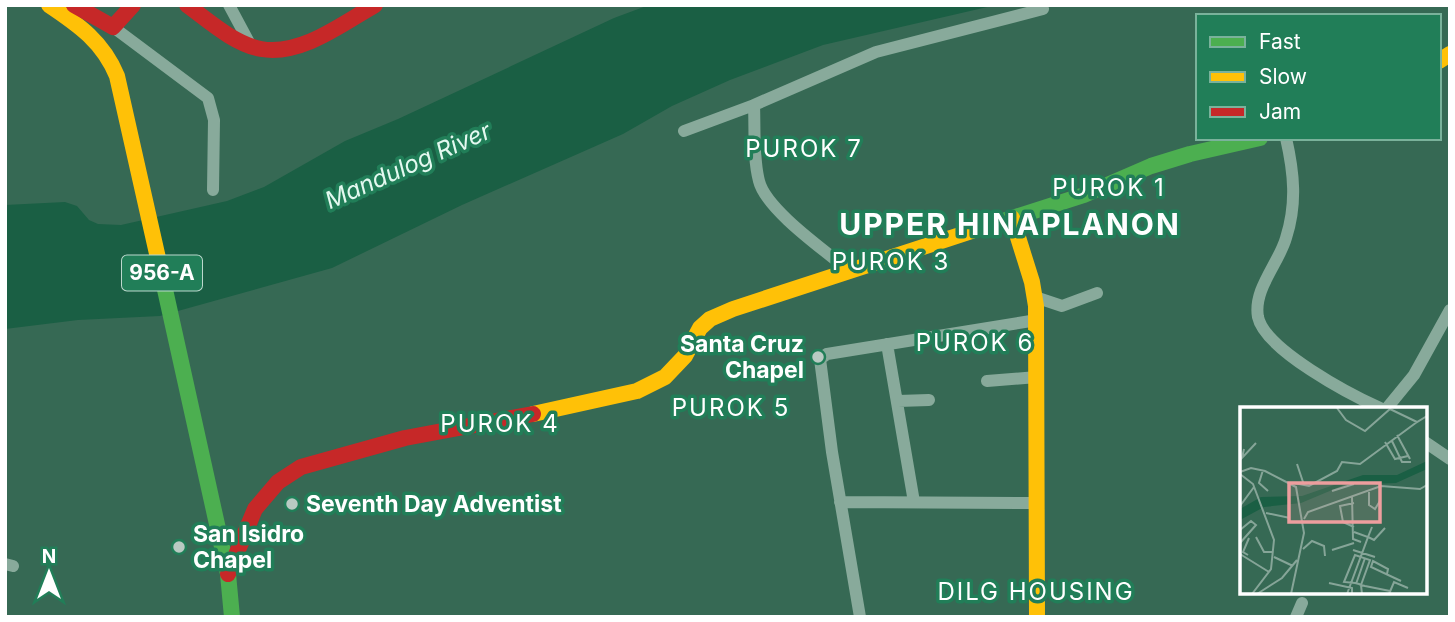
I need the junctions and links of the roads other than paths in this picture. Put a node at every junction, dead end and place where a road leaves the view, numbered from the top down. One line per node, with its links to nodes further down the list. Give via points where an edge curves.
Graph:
1 (49, 5): 33 (street, 956-A, via 89,32 113,64)
2 (74, 5): 8 (street)
3 (133, 5): 8 (street)
4 (187, 5): 9 (street)
5 (229, 5): 9 (street)
6 (374, 5): 9 (street, via 292,47)
7 (1043, 9): 10 (street, via 876,52)
8 (113, 27): 14 (street, via 211,103)
9 (251, 46)
10 (754, 105): 11 (street); 16 (street, via 763,194)
11 (684, 131)
12 (1251, 140): 15 (street, via 1151,166 1084,195)
13 (1286, 140): 26 (street, via 1293,215 1258,300 1259,320 1310,370)
14 (213, 190)
15 (1012, 218): 16 (street); 18 (street)
16 (851, 272): 33 (street, via 710,320 677,366 637,391 405,438 301,467 278,482 255,509)
17 (1097, 293): 18 (street, via 1062,306)
18 (1035, 297): 20 (street)
19 (1450, 310): 27 (street, via 1414,375)
20 (1037, 320): 21 (street); 22 (street)
21 (887, 344): 25 (street); 30 (street, via 820,359)
22 (1037, 377): 23 (street); 32 (street)
23 (988, 381)
24 (929, 400): 25 (street)
25 (898, 401): 31 (street)
26 (1378, 407)
27 (1388, 407)
28 (1427, 443): 29 (street)
29 (1450, 459)
30 (841, 502): 31 (street); 36 (street)
31 (914, 502): 32 (street)
32 (1038, 503): 37 (street)
33 (228, 574): 35 (street, 956-A)
34 (1302, 603): 38 (street)
35 (232, 617)
36 (860, 617)
37 (1037, 617)
38 (1296, 617)

